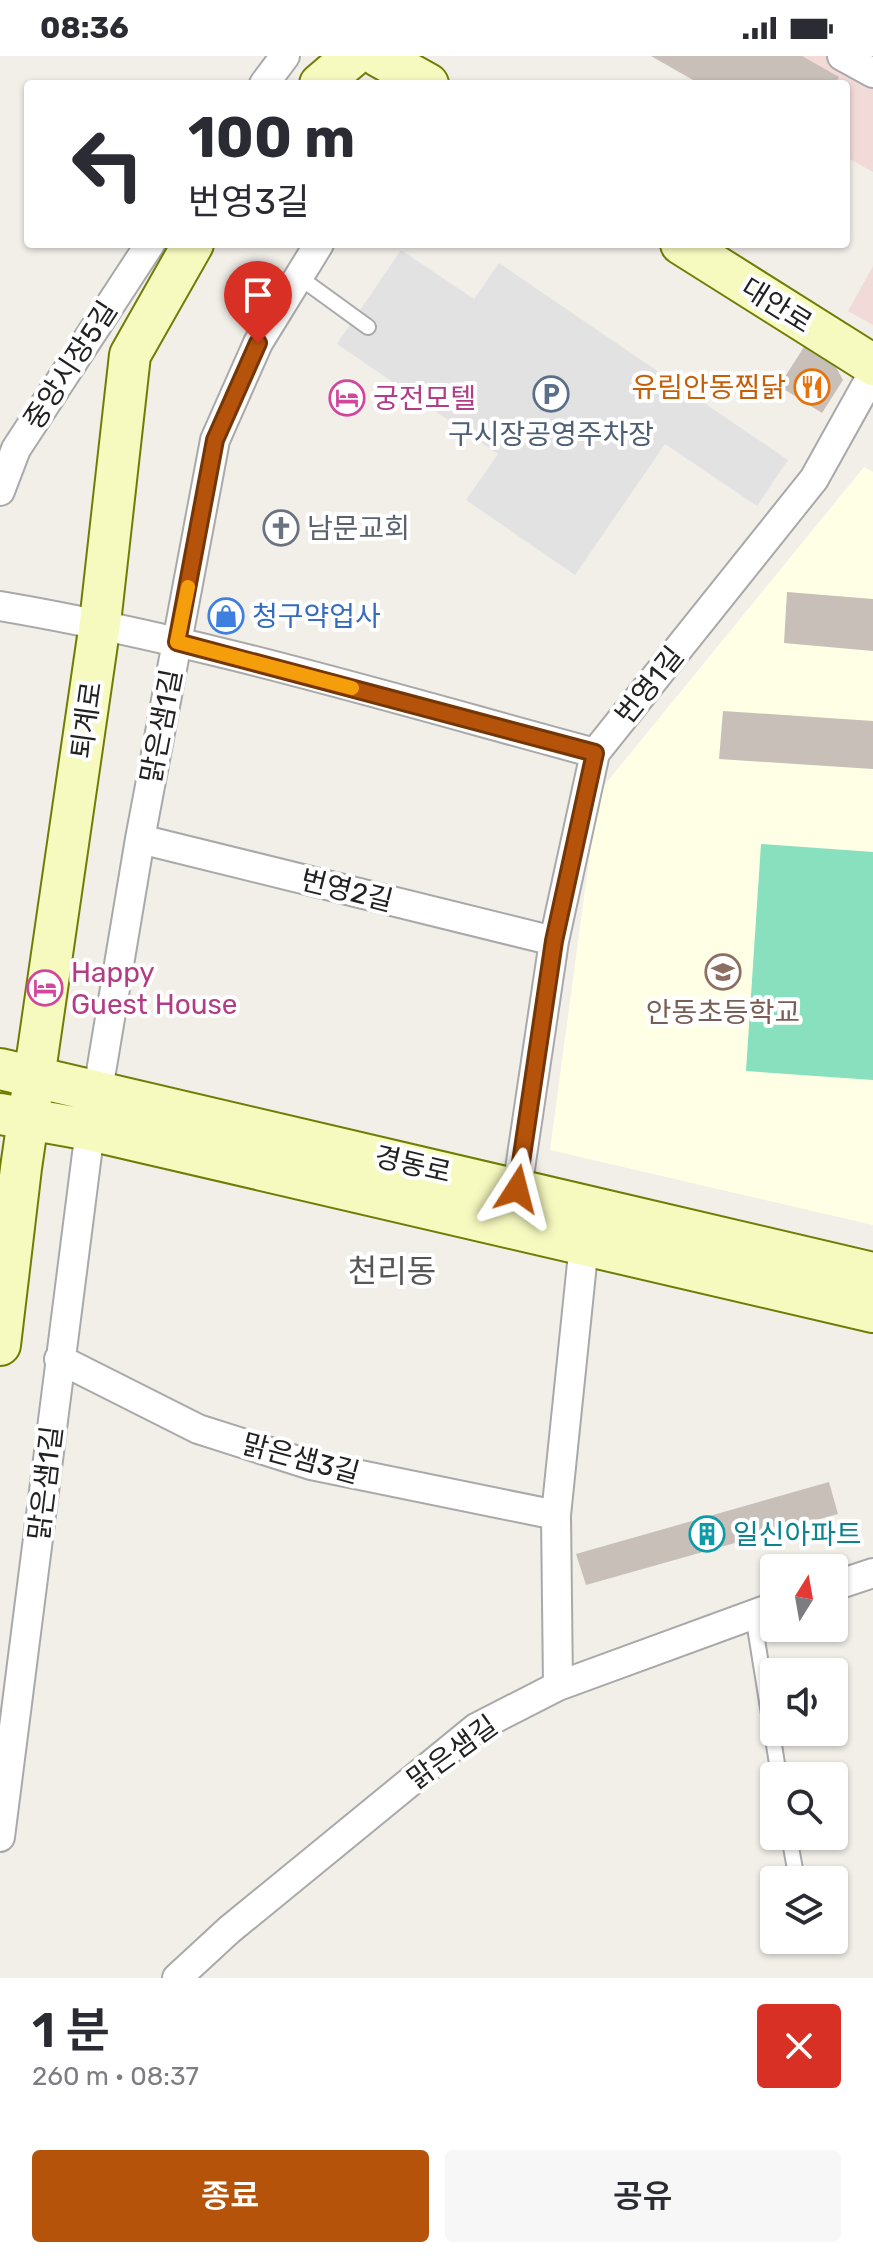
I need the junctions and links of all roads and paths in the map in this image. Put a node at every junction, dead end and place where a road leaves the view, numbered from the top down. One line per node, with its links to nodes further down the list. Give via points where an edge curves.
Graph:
1 (285, 56): 6 (street)
2 (353, 56): 7 (street)
3 (378, 56): 8 (street)
4 (842, 56): 5 (street)
5 (873, 73)
6 (267, 80)
7 (325, 80)
8 (421, 80)
9 (147, 248): 17 (street, 중앙시장5길, via 16,449)
10 (191, 248): 19 (street, 퇴계로, via 130,355)
11 (317, 248): 13 (street, 맑은샘1길)
12 (687, 248): 15 (street, 대안로)
13 (299, 277): 14 (lane); 20 (street, 맑은샘1길, via 258,343 215,440)
14 (368, 327)
15 (873, 365)
16 (873, 373): 21 (street, 번영1길, via 814,479)
17 (0, 491)
18 (0, 606): 19 (street)
19 (100, 623): 20 (street); 24 (street, 퇴계로)
20 (177, 642): 21 (street); 22 (street, 맑은샘1길)
21 (595, 753): 23 (street, 번영1길)
22 (140, 839): 23 (street, 번영2길); 25 (street, 맑은샘1길)
23 (554, 941): 28 (street, 번영1길)
24 (17, 1073): 25 (street, 경동로); 26 (street, 퇴계로)
25 (98, 1090): 28 (street, 경동로)
26 (14, 1116): 27 (street, 경동로); 32 (street, 퇴계로, via 17,1211)
27 (90, 1130): 29 (street, 경동로); 33 (street, 맑은샘1길)
28 (517, 1189): 30 (street, 경동로)
29 (584, 1244): 31 (street, 경동로); 34 (street)
30 (873, 1273)
31 (873, 1312)
32 (0, 1345)
33 (59, 1359): 34 (street, 맑은샘3길, via 198,1429 297,1461); 41 (street, 맑은샘1길)
34 (556, 1515): 39 (street)
35 (873, 1573): 36 (street)
36 (848, 1581)
37 (760, 1612): 39 (street, 맑은샘길)
38 (766, 1642): 40 (lane)
39 (558, 1686): 42 (street, 맑은샘길, via 476,1728)
40 (778, 1762)
41 (0, 1837)
42 (177, 1978)

